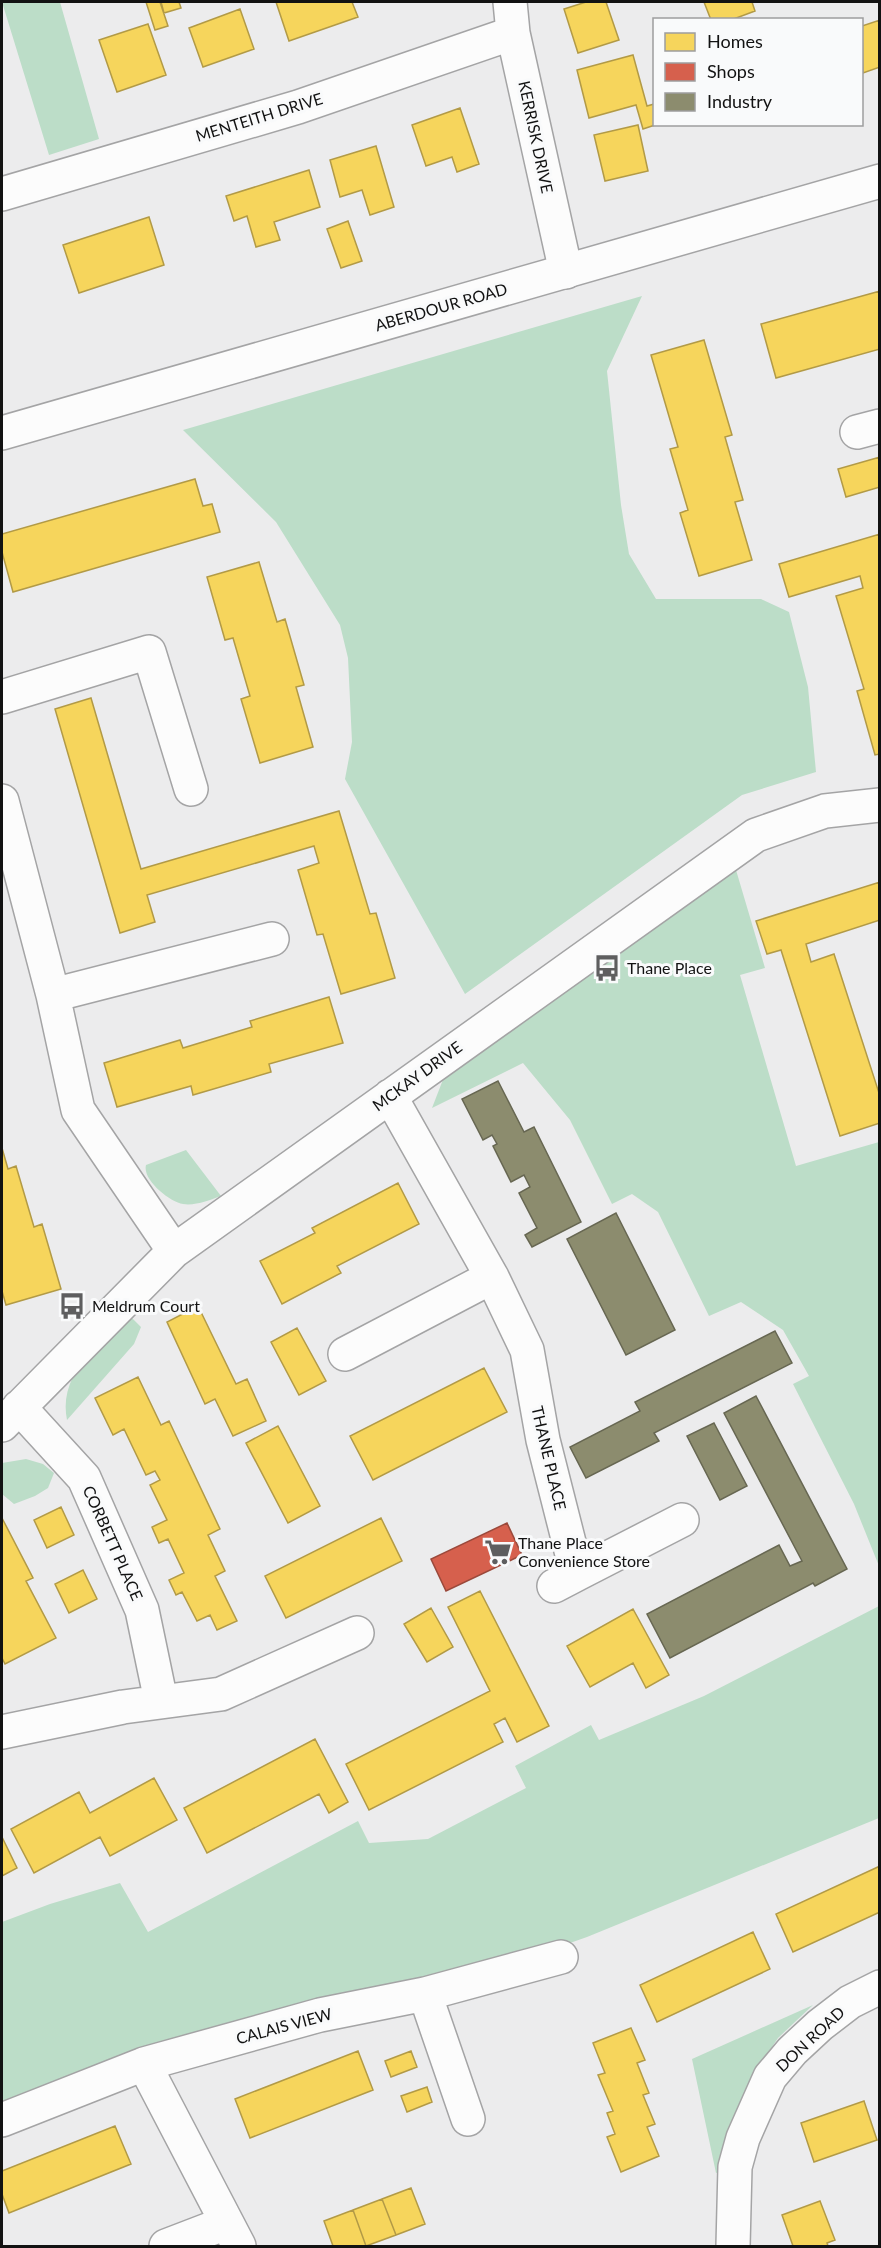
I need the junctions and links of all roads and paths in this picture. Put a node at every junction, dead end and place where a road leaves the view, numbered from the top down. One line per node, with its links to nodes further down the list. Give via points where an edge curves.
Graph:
1 (512, 17): 3 (street, MENTEITH DRIVE, via 298,107); 4 (street, KERRISK DRIVE)
2 (879, 181): 4 (street, ABERDOUR ROAD)
3 (2, 194)
4 (566, 272): 5 (street, ABERDOUR ROAD)
5 (2, 433)
6 (2, 697): 7 (street, via 149,652)
7 (191, 789)
8 (2, 801): 11 (street)
9 (879, 806): 12 (street, MCKAY DRIVE, via 825,810 756,835)
10 (272, 939): 11 (street)
11 (53, 995): 13 (street, via 78,1110)
12 (390, 1096): 13 (street, MCKAY DRIVE); 14 (street, THANE PLACE)
13 (174, 1251): 16 (street, MCKAY DRIVE)
14 (492, 1277): 15 (street); 17 (street, THANE PLACE, via 527,1350 566,1580)
15 (345, 1354)
16 (10, 1416): 19 (street, CORBETT PLACE, via 84,1478 142,1610)
17 (682, 1520)
18 (357, 1633): 19 (street, via 221,1694)
19 (161, 1701): 20 (street)
20 (2, 1732)
21 (561, 1957): 23 (street, CALAIS VIEW)
22 (879, 1987): 29 (street, DON ROAD, via 850,2002 820,2025 770,2077 743,2138 735,2167)
23 (425, 1994): 24 (street, CALAIS VIEW, via 320,2014); 25 (street)
24 (144, 2064): 26 (street, CALAIS VIEW); 27 (street)
25 (468, 2119)
26 (2, 2120)
27 (233, 2235): 28 (street)
28 (165, 2247)
29 (733, 2247)

